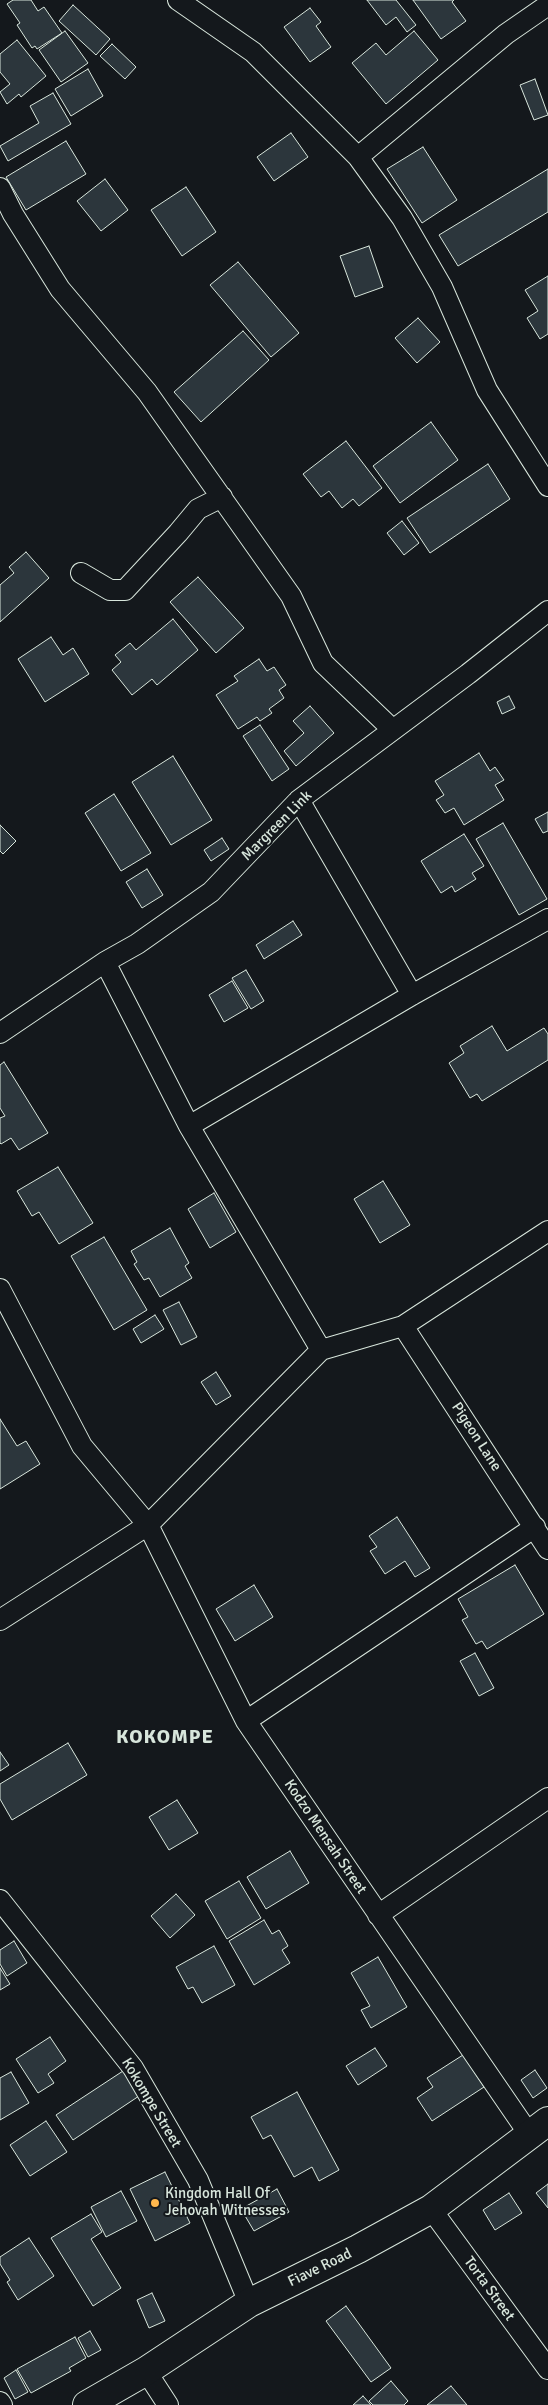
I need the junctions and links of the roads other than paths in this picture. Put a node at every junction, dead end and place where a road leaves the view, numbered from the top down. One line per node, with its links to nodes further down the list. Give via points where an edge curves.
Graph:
1 (178, 0): 3 (street, via 253,52)
2 (548, 5): 3 (street, via 506,34)
3 (358, 157): 5 (street, via 402,218 442,287 487,390)
4 (0, 188): 6 (street, via 60,289 147,392)
5 (548, 486)
6 (222, 497): 7 (street, via 198,509 126,590 110,590); 9 (street, via 291,596 323,664)
7 (81, 573)
8 (548, 611): 9 (street, Margreen Link)
9 (394, 730): 10 (street, Margreen Link)
10 (299, 800): 12 (street, Margreen Link, via 211,892 137,944); 13 (street)
11 (548, 918): 13 (street)
12 (105, 962): 14 (street, Margreen Link); 15 (street)
13 (412, 995): 15 (street)
14 (0, 1033)
15 (189, 1126): 19 (street)
16 (548, 1231): 18 (street)
17 (0, 1289): 20 (street, Kodzo Mensah Street, via 82,1446)
18 (403, 1326): 19 (street); 21 (street, Pigeon Lane)
19 (320, 1350): 20 (street)
20 (148, 1525): 23 (street); 24 (street, Kodzo Mensah Street)
21 (535, 1527): 22 (street, Pigeon Lane); 24 (street)
22 (548, 1549)
23 (0, 1620)
24 (246, 1721): 27 (street, Kodzo Mensah Street)
25 (548, 1798): 27 (street)
26 (0, 1900): 30 (street, Kokompe Street, via 133,2068 198,2180)
27 (378, 1915): 28 (street, Kodzo Mensah Street)
28 (538, 2128): 29 (street, Fiave Road)
29 (431, 2208): 30 (street, Fiave Road); 31 (street, Torta Street)
30 (249, 2304): 32 (street, Fiave Road)
31 (548, 2368)
32 (146, 2371): 33 (street, Fiave Road); 34 (street)
33 (87, 2405)
34 (168, 2405)

